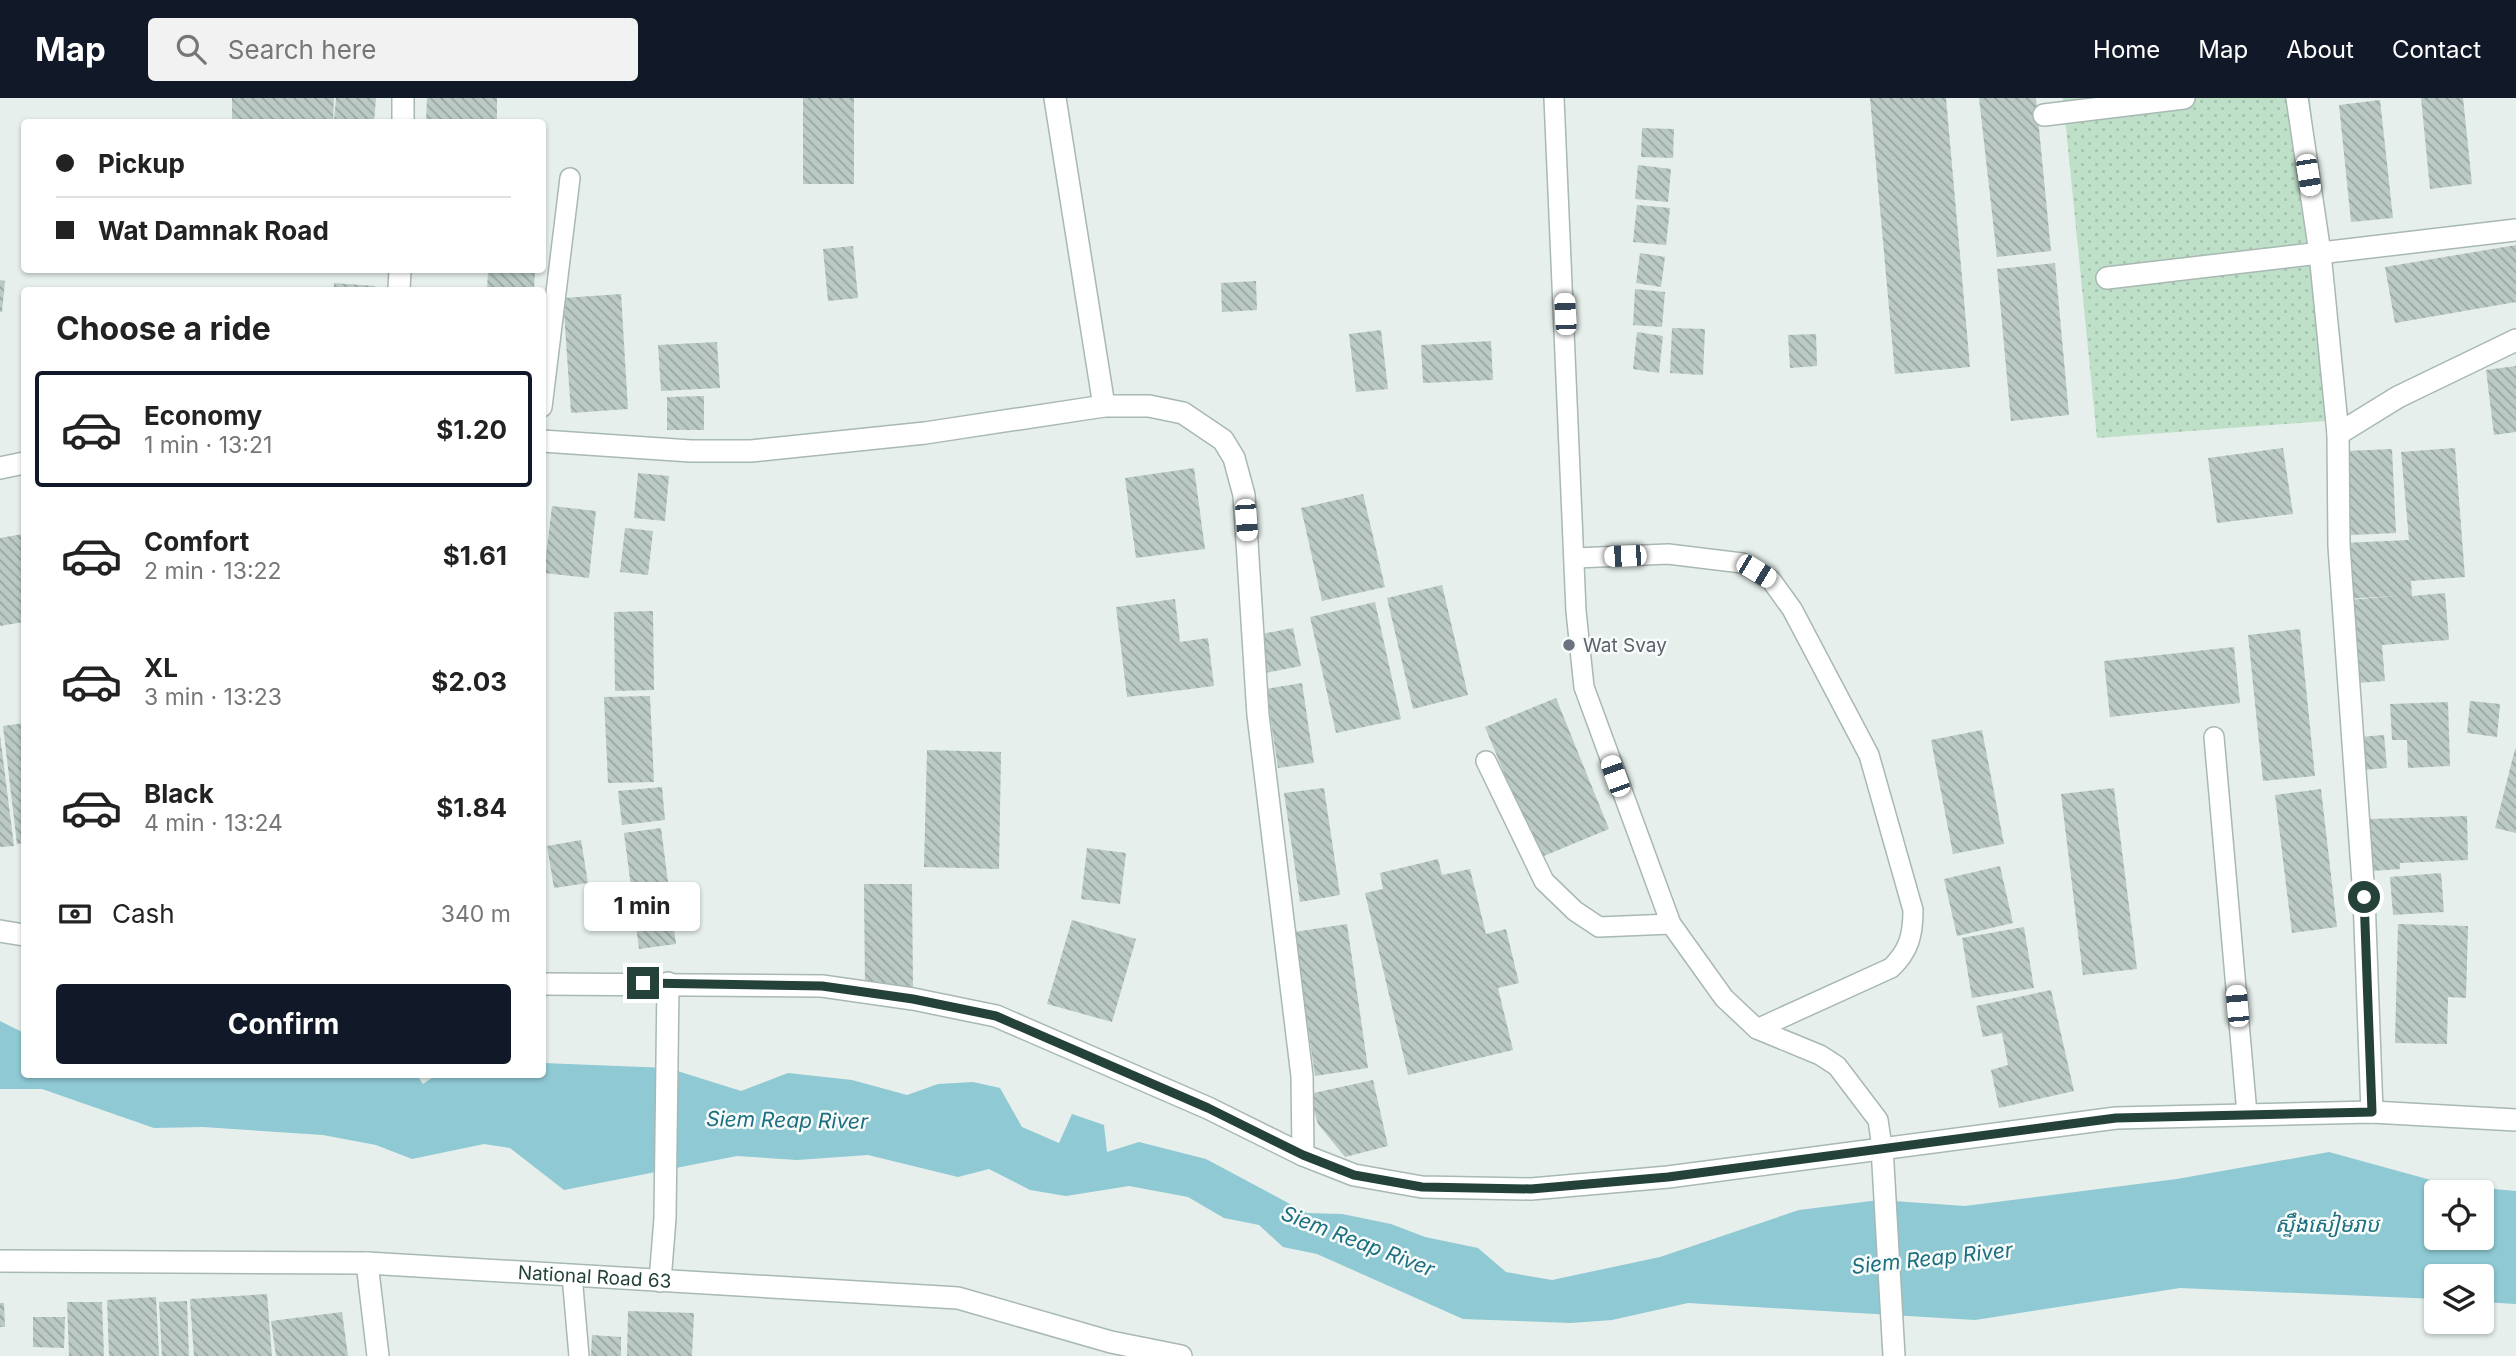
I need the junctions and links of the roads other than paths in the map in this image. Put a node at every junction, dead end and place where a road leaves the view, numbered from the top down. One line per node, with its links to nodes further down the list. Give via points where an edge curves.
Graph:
1 (403, 98): 7 (street)
2 (1055, 98): 14 (street)
3 (1554, 98): 19 (lane)
4 (2184, 98): 6 (street)
5 (2297, 98): 10 (street)
6 (2044, 116)
7 (403, 119)
8 (570, 178): 13 (lane)
9 (2516, 230): 10 (street)
10 (2320, 253): 11 (street); 15 (street)
11 (2107, 278)
12 (2516, 340): 15 (street, via 2398,397)
13 (546, 374)
14 (1104, 406): 16 (street, via 925,433 751,451); 32 (street, via 1149,406 1183,413 1223,440 1240,474 1258,715 1302,1076)
15 (2338, 434): 28 (street, via 2339,546 2364,897)
16 (546, 440)
17 (21, 464): 18 (street)
18 (0, 468)
19 (1576, 558): 22 (lane, via 1584,687); 27 (lane, via 1668,554 1742,563 1771,580 1792,609 1869,755 1913,910 1913,933 1905,955 1891,968)
20 (2214, 737): 29 (lane)
21 (1486, 761): 22 (lane, via 1544,881 1575,911 1599,927)
22 (1671, 924): 27 (lane, via 1724,999)
23 (0, 931): 24 (street)
24 (21, 934)
25 (668, 983): 26 (street); 32 (street, via 822,986 996,1016 1208,1108); 36 (street)
26 (546, 985)
27 (1756, 1029): 31 (lane, via 1837,1066 1878,1120)
28 (2372, 1112): 29 (street); 30 (street)
29 (2246, 1114): 31 (street, via 2116,1118)
30 (2516, 1120)
31 (1882, 1147): 32 (street, via 1668,1177 1531,1189 1422,1187 1354,1175); 41 (street)
32 (1303, 1155)
33 (0, 1261): 34 (street, National Road 63)
34 (367, 1264): 35 (street, National Road 63); 38 (street)
35 (572, 1275): 36 (street, National Road 63); 39 (lane)
36 (660, 1280): 37 (street, National Road 63, via 958,1298)
37 (1111, 1349): 40 (street, National Road 63)
38 (378, 1356)
39 (579, 1356)
40 (1181, 1356)
41 (1894, 1356)

